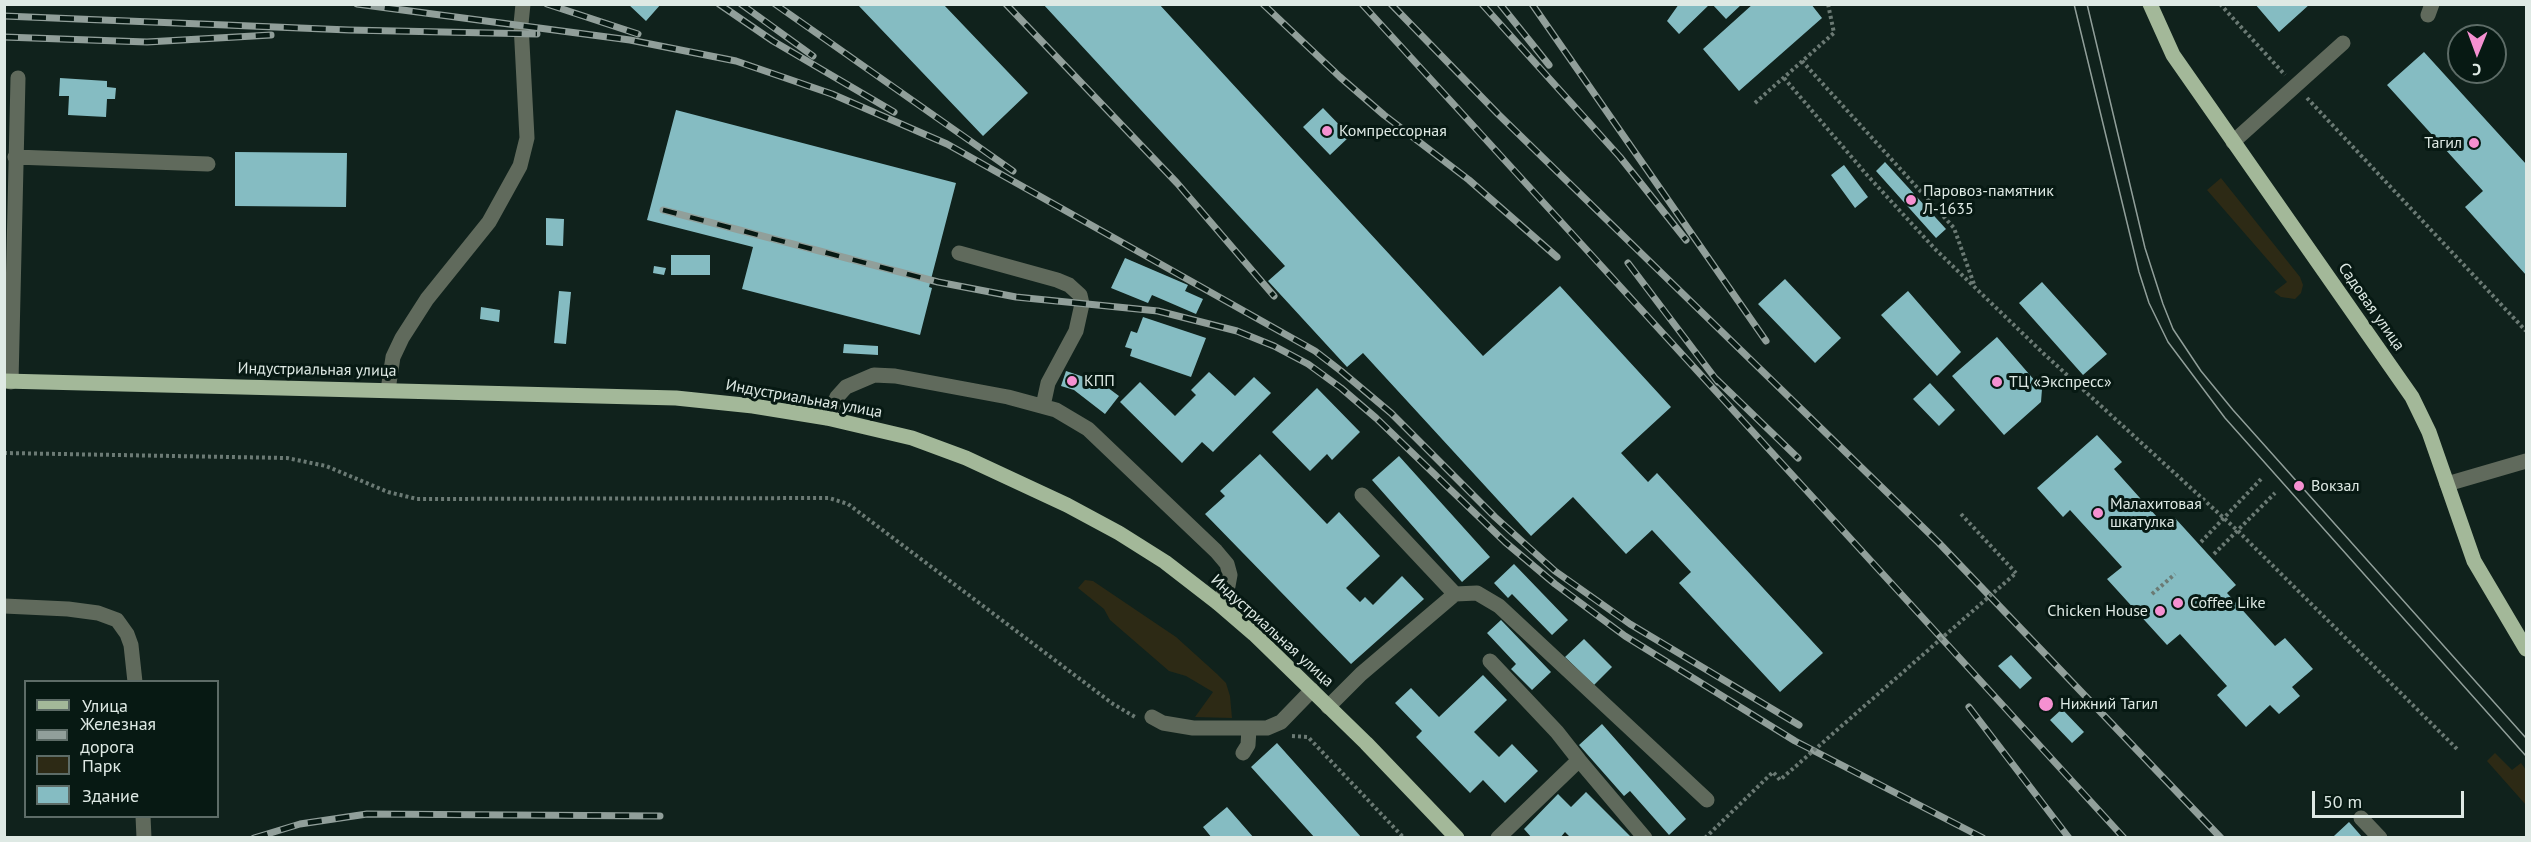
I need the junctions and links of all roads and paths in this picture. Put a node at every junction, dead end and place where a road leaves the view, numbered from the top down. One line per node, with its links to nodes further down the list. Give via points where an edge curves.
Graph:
1 (523, 4): 19 (street, via 527,138 520,166 489,222 427,299 402,338 393,357)
2 (1828, 4): 6 (path, via 1834,33)
3 (2150, 4): 11 (main road, Садовая улица, via 2173,55)
4 (2220, 4): 9 (path)
5 (2343, 43): 9 (street)
6 (1802, 61): 8 (path); 16 (path, via 1954,228)
7 (18, 78): 12 (street)
8 (1784, 78): 10 (path); 16 (path, via 1867,175)
9 (2296, 86): 11 (street); 17 (path)
10 (1755, 104)
11 (2234, 142): 25 (main road, Садовая улица, via 2412,397)
12 (15, 157): 13 (street); 15 (street)
13 (208, 164)
14 (959, 253): 20 (street, via 1058,280 1080,295 1076,331 1048,383)
15 (8, 278): 18 (street)
16 (1976, 288): 29 (path)
17 (2526, 331)
18 (8, 382): 19 (main road, Индустриальная улица)
19 (388, 390): 21 (main road, Индустриальная улица, via 676,398)
20 (1043, 406): 21 (street, via 874,375 846,387); 36 (street, via 1088,429 1216,551 1230,575)
21 (827, 418): 36 (main road, Индустриальная улица, via 912,438 1013,479 1119,533)
22 (4, 453): 43 (path, via 287,458 326,466 417,500 829,498 848,504 1113,704)
23 (2526, 461): 25 (street)
24 (2262, 478): 29 (path)
25 (2448, 484): 38 (main road, Садовая улица, via 2474,561)
26 (2275, 493): 30 (path)
27 (1362, 495): 34 (street)
28 (1961, 514): 57 (path, bridge, via 2016,573 1780,780 1773,772)
29 (2225, 518): 30 (path); 31 (path)
30 (2238, 531): 32 (path); 46 (path)
31 (2201, 542)
32 (2214, 554)
33 (2175, 574): 35 (path)
34 (1455, 594): 42 (street); 49 (street, via 1477,593 1499,606)
35 (2152, 594)
36 (1218, 603): 41 (main road, Индустриальная улица)
37 (4, 606): 40 (street, via 88,612 117,620 131,645)
38 (2526, 649)
39 (1490, 661): 48 (street)
40 (135, 680)
41 (1312, 690): 42 (main road, Индустриальная улица); 44 (street, via 1281,722)
42 (1328, 707): 54 (main road, Индустриальная улица)
43 (1148, 720): 44 (street, via 1193,728)
44 (1249, 729): 47 (street)
45 (1287, 735): 53 (path, via 1308,737)
46 (2458, 750)
47 (1243, 753)
48 (1579, 760): 55 (street); 56 (street)
49 (1707, 800)
50 (143, 818): 52 (street)
51 (2361, 818): 58 (street)
52 (144, 837)
53 (1404, 837)
54 (1457, 837)
55 (1498, 837)
56 (1646, 837)
57 (1705, 837)
58 (2379, 837)

